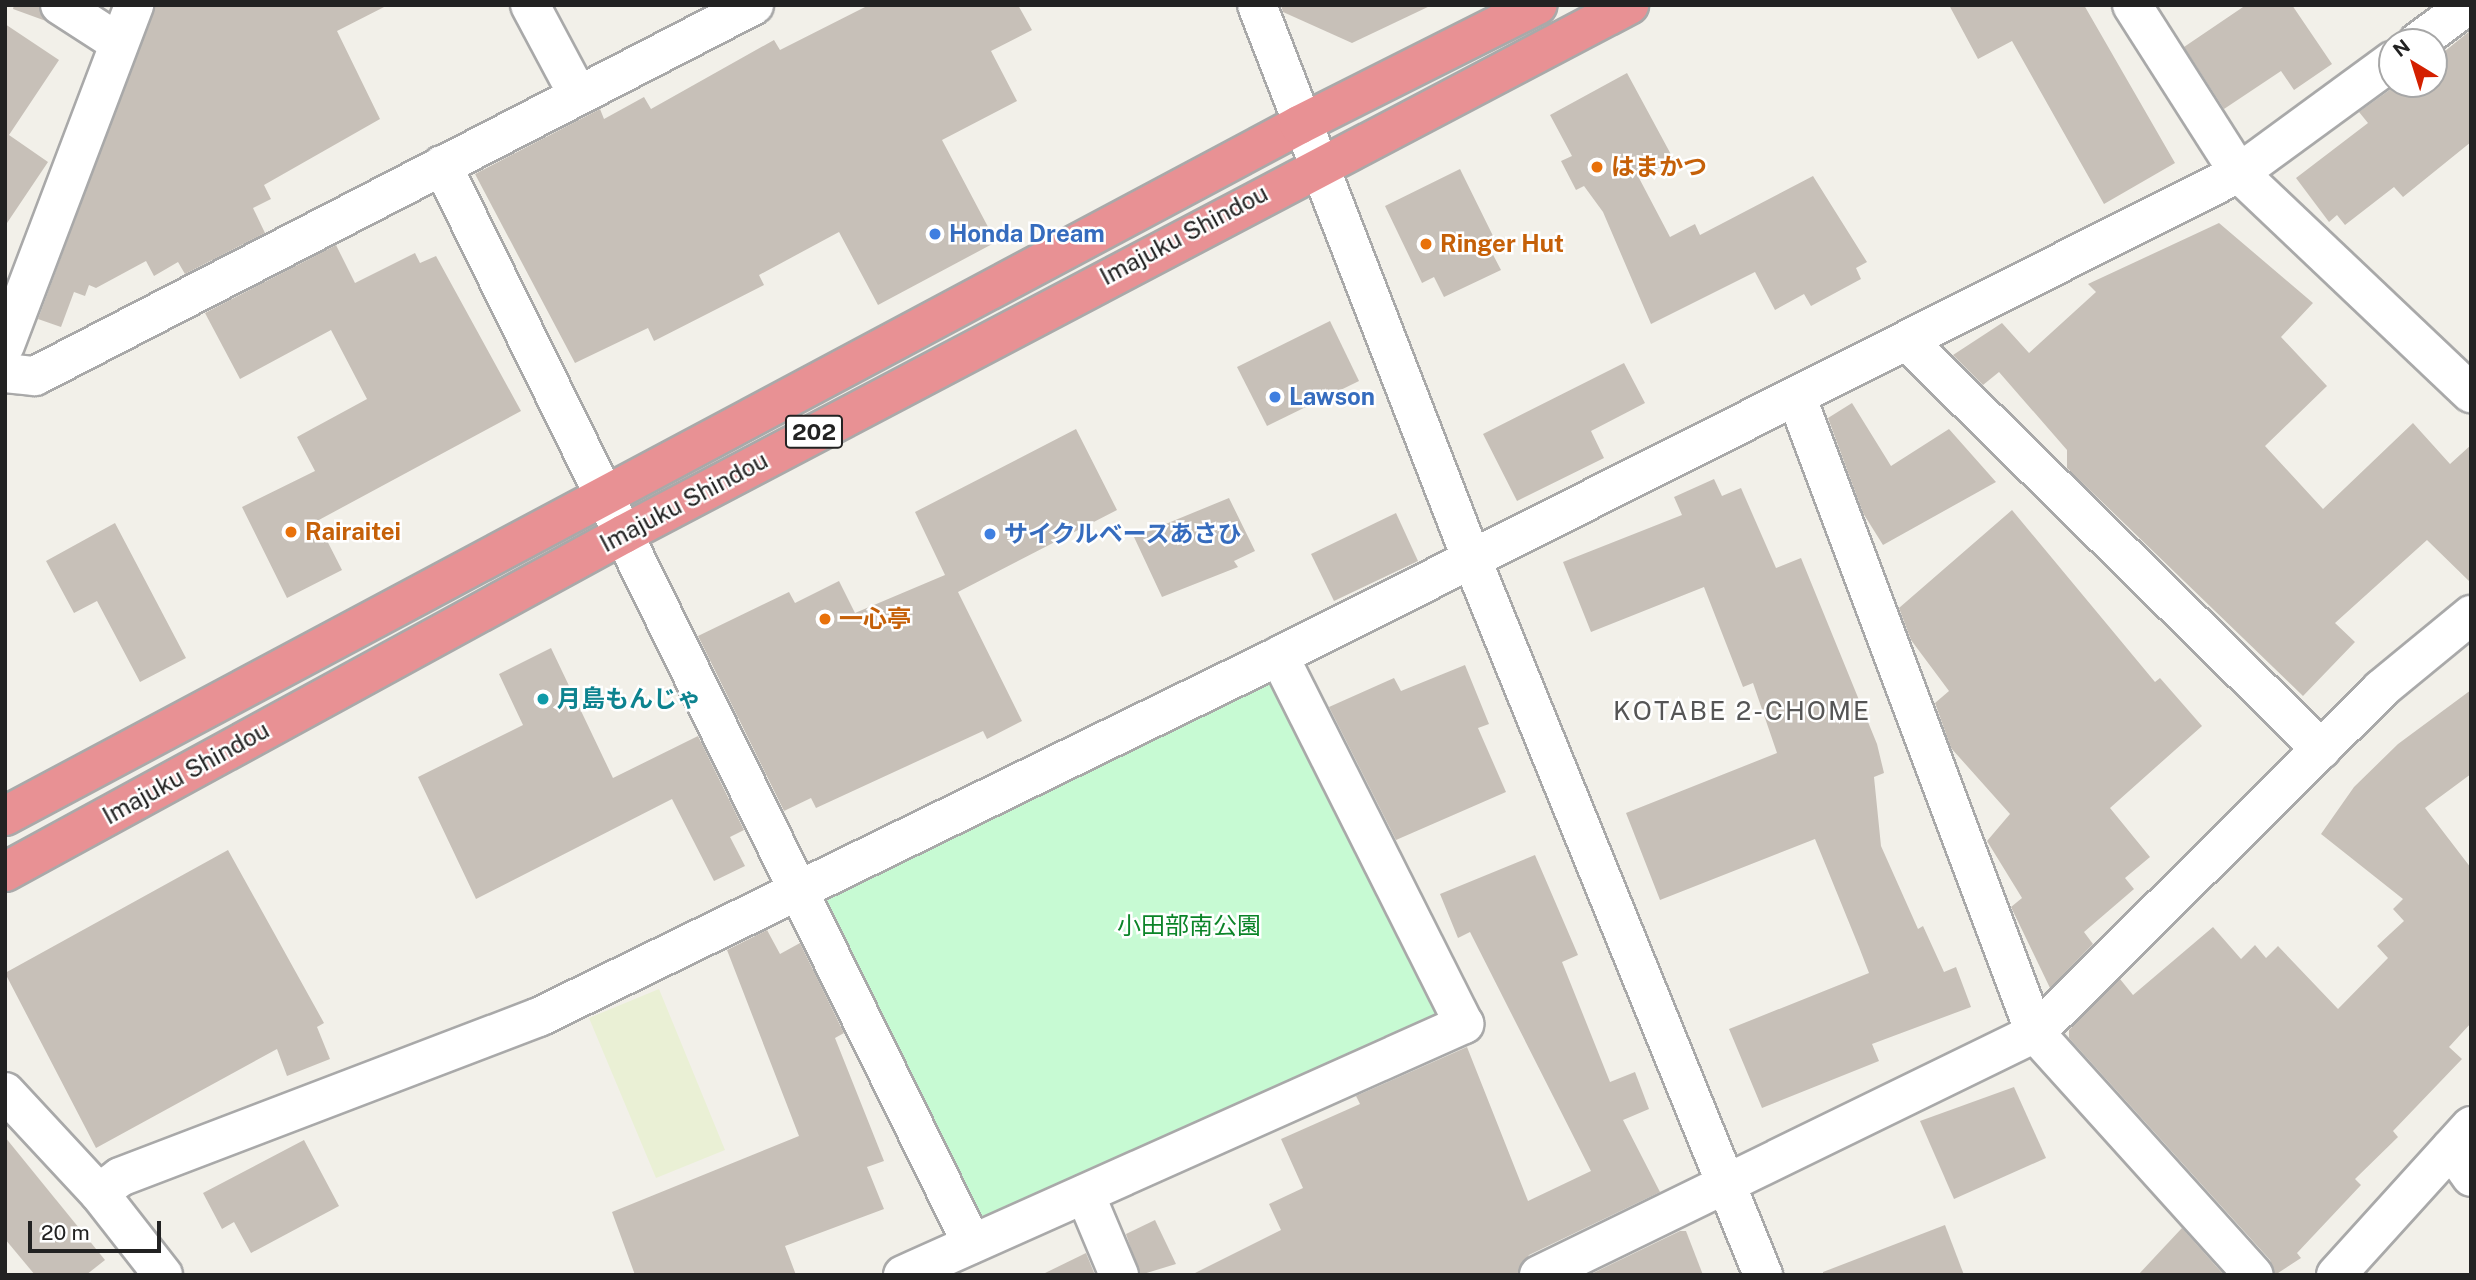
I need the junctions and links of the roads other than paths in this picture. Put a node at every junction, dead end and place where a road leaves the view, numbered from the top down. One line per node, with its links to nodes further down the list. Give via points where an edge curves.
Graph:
1 (60, 5): 11 (street)
2 (134, 5): 11 (street)
3 (530, 5): 13 (street)
4 (754, 5): 13 (street)
5 (1257, 5): 14 (street)
6 (1538, 5): 14 (highway, Imajuku Shindou / 202)
7 (1629, 5): 15 (highway, Imajuku Shindou / 202)
8 (2132, 5): 17 (street)
9 (2468, 5): 10 (street)
10 (2436, 28)
11 (119, 43): 19 (street)
12 (2378, 71): 17 (street)
13 (578, 95): 16 (street)
14 (1299, 125): 15 (street); 23 (highway, Imajuku Shindou / 202)
15 (1316, 164): 24 (highway, Imajuku Shindou / 202); 25 (street)
16 (442, 165): 20 (street, via 35,376); 23 (street)
17 (2239, 173): 18 (street); 21 (street)
18 (1908, 342): 22 (street); 28 (street)
19 (5, 345)
20 (5, 373)
21 (2471, 393)
22 (1797, 398): 25 (street); 32 (street)
23 (606, 496): 24 (street); 29 (highway, Imajuku Shindou / 202)
24 (624, 534): 30 (highway, Imajuku Shindou / 202); 31 (street)
25 (1472, 560): 27 (street); 35 (street)
26 (2471, 615): 28 (street)
27 (1279, 656): 31 (street); 37 (street, via 1464,1024)
28 (2321, 749): 32 (street)
29 (5, 816)
30 (5, 872)
31 (798, 889): 36 (street, via 538,1017 120,1177); 38 (street)
32 (2035, 1033): 35 (street); 44 (street)
33 (9, 1104): 36 (street)
34 (2464, 1150): 45 (street)
35 (1725, 1180): 42 (street); 43 (street)
36 (99, 1193): 39 (street)
37 (1085, 1194): 38 (street); 41 (street)
38 (972, 1244): 40 (street)
39 (163, 1275)
40 (903, 1275)
41 (1119, 1275)
42 (1539, 1275)
43 (1763, 1275)
44 (2254, 1275)
45 (2336, 1275)

